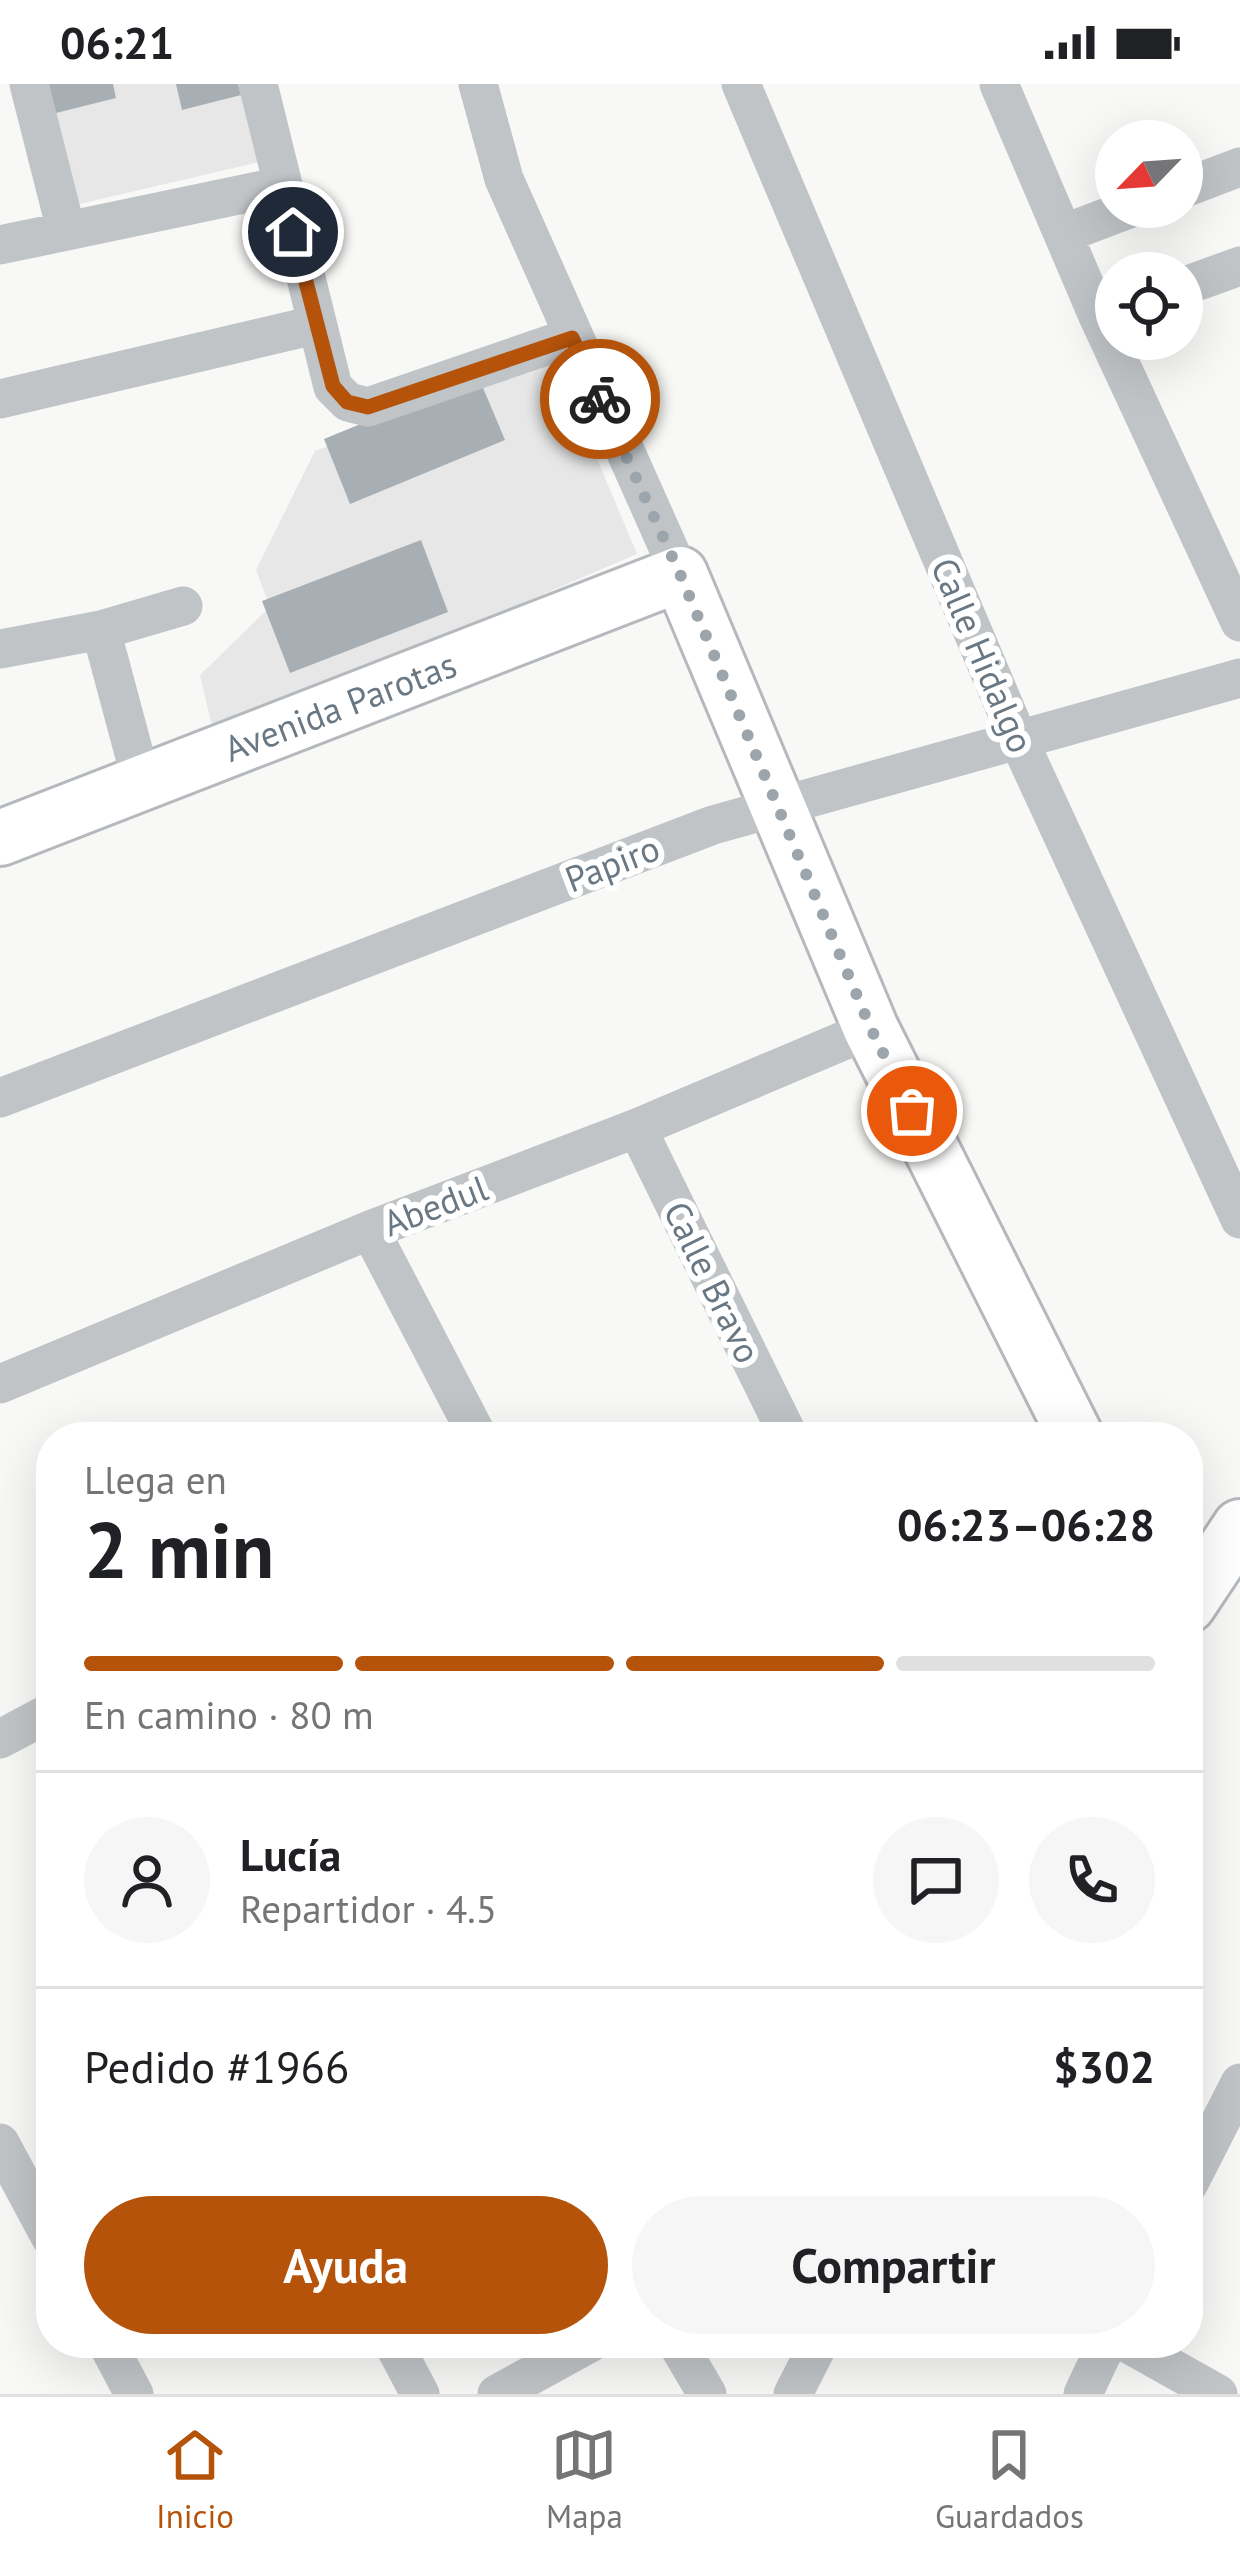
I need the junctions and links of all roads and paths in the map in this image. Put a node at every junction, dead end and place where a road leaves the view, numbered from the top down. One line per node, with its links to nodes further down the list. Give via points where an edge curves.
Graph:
1 (29, 84): 10 (street)
2 (258, 84): 8 (street)
3 (478, 84): 17 (street, via 504,179)
4 (741, 84): 26 (street, Calle Hidalgo)
5 (999, 84): 11 (street)
6 (1240, 167): 7 (street)
7 (1203, 181)
8 (282, 186): 10 (street); 16 (street)
9 (1095, 222): 11 (street)
10 (66, 230): 12 (street)
11 (1063, 234): 15 (street)
12 (0, 245)
13 (1240, 266): 14 (street)
14 (1203, 279)
15 (1095, 291)
16 (315, 325): 17 (street, via 333,386 347,402 368,407); 19 (street)
17 (572, 338): 20 (street)
18 (1127, 360): 22 (street)
19 (0, 399)
20 (680, 574): 27 (street, Avenida Parotas); 28 (street)
21 (183, 606): 23 (street)
22 (1240, 622)
23 (101, 630): 24 (street); 27 (street)
24 (0, 649)
25 (1240, 678): 26 (street, Papiro)
26 (1019, 741): 28 (street, Papiro); 33 (street, Calle Hidalgo)
27 (142, 784): 29 (street, Avenida Parotas)
28 (780, 808): 30 (street); 31 (street, Papiro, via 712,825)
29 (0, 838)
30 (871, 1029): 32 (street, Abedul); 38 (street)
31 (0, 1099)
32 (637, 1127): 34 (street, Abedul); 37 (street, Calle Bravo)
33 (1240, 1219)
34 (370, 1230): 35 (street, Abedul); 36 (street)
35 (0, 1384)
36 (470, 1422)
37 (782, 1422)
38 (1068, 1422)
39 (1235, 1542): 40 (street)
40 (1203, 1585)
41 (36, 1720): 42 (street)
42 (0, 1739)
43 (1240, 2083): 45 (street)
44 (0, 2143): 46 (street)
45 (1203, 2156)
46 (36, 2211)
47 (115, 2358): 54 (street)
48 (401, 2358): 55 (street)
49 (563, 2358): 56 (street)
50 (686, 2358): 57 (street)
51 (811, 2358): 58 (street)
52 (1100, 2358): 59 (street)
53 (1153, 2358): 60 (street)
54 (134, 2394)
55 (420, 2394)
56 (497, 2394)
57 (707, 2394)
58 (793, 2394)
59 (1083, 2394)
60 (1218, 2394)

